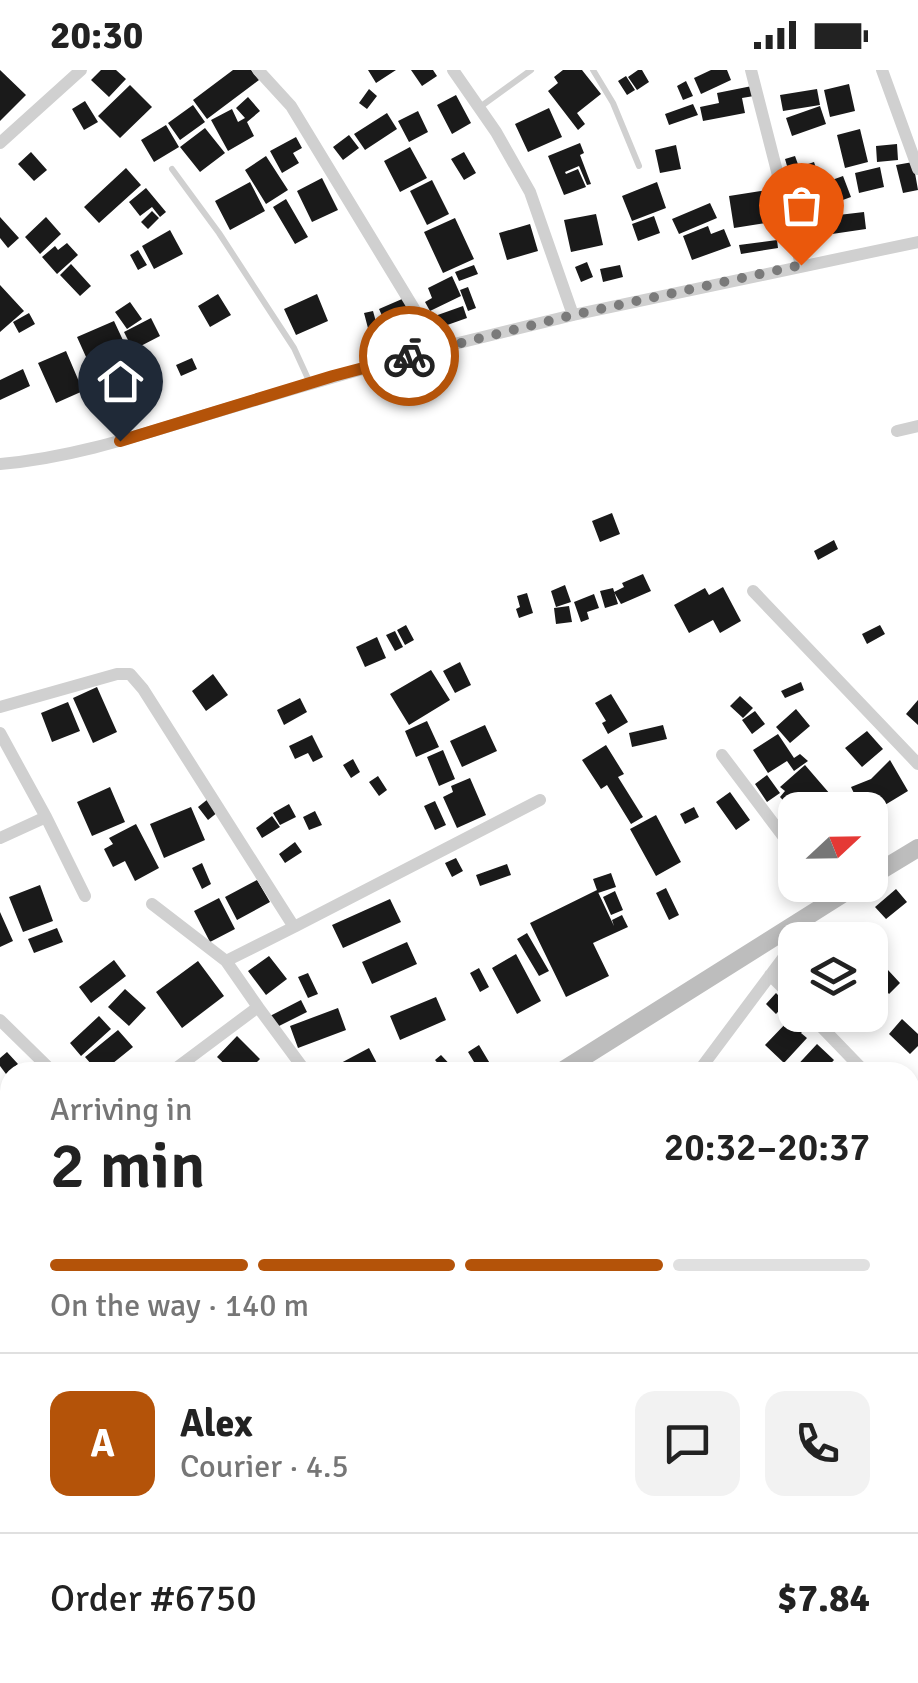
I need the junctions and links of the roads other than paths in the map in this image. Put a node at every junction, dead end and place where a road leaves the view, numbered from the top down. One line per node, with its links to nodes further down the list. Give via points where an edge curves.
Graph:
1 (81, 70): 9 (street)
2 (258, 70): 16 (street, via 291,106)
3 (452, 70): 8 (street)
4 (532, 70): 8 (lane)
5 (593, 70): 10 (lane)
6 (751, 70): 14 (street)
7 (882, 70): 12 (street)
8 (479, 108): 15 (street, via 530,192)
9 (0, 144)
10 (639, 166)
11 (172, 169): 17 (lane, via 294,348)
12 (918, 169)
13 (918, 242): 14 (street)
14 (801, 265): 15 (street)
15 (573, 315): 16 (street)
16 (438, 348): 17 (street)
17 (310, 383): 20 (street, via 82,452)
18 (918, 426): 19 (street)
19 (896, 431)
20 (0, 464)
21 (753, 591): 25 (street)
22 (0, 707): 38 (street, via 130,674)
23 (0, 732): 27 (street)
24 (722, 755): 28 (street)
25 (918, 764)
26 (540, 800): 38 (street)
27 (46, 816): 29 (street); 32 (street)
28 (778, 829)
29 (0, 838)
30 (918, 848): 31 (street)
31 (888, 866)
32 (86, 896)
33 (824, 902): 36 (street)
34 (830, 902): 36 (street)
35 (152, 904): 39 (street)
36 (825, 905): 37 (street); 49 (street)
37 (811, 922)
38 (294, 927): 39 (street)
39 (226, 961): 43 (street)
40 (778, 965): 41 (street)
41 (770, 975): 42 (street); 50 (street)
42 (778, 983)
43 (258, 1007): 47 (street); 48 (street)
44 (0, 1020): 46 (street)
45 (826, 1032): 51 (street)
46 (43, 1062)
47 (184, 1062)
48 (299, 1062)
49 (576, 1062)
50 (705, 1062)
51 (855, 1062)

